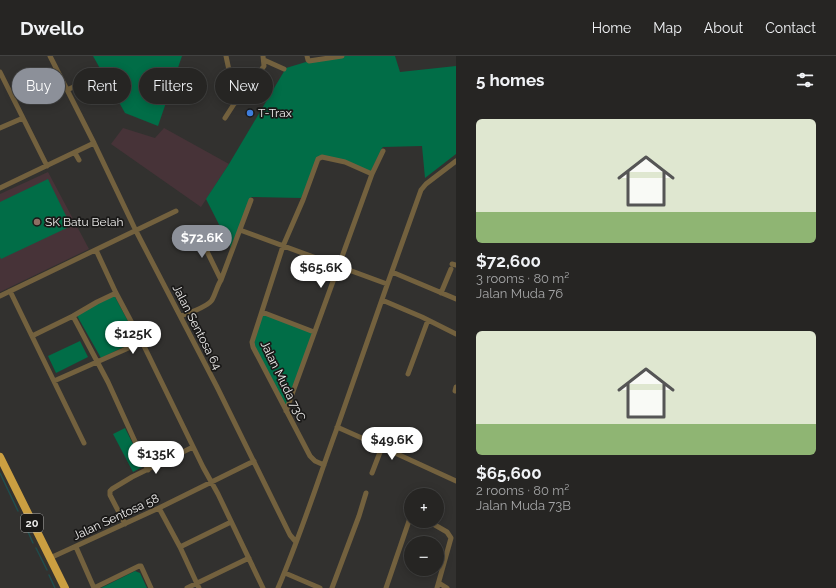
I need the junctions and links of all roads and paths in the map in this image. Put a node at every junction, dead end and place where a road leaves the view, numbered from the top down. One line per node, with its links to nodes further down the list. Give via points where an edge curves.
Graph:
1 (50, 56): 11 (street, Jalan Sentosa 64)
2 (226, 56): 6 (street)
3 (342, 56): 5 (street, via 311,61)
4 (263, 58): 7 (street); 8 (street)
5 (307, 58)
6 (228, 68)
7 (263, 68)
8 (284, 68)
9 (0, 72): 13 (street)
10 (73, 87): 11 (street)
11 (67, 90): 16 (street, Jalan Sentosa 64)
12 (234, 104): 14 (street)
13 (23, 118): 15 (street); 21 (street)
14 (225, 118)
15 (0, 128)
16 (94, 143): 18 (street); 26 (street, Jalan Sentosa 64)
17 (383, 151): 22 (street)
18 (75, 152): 19 (street); 21 (street)
19 (79, 160)
20 (456, 161): 33 (street, via 423,187)
21 (47, 166): 23 (street)
22 (372, 174): 29 (street, Jalan Muda 73C, via 345,162 319,158); 31 (street)
23 (0, 188)
24 (251, 200): 27 (street)
25 (176, 211): 26 (street)
26 (136, 230): 30 (street); 44 (street, Jalan Sentosa 64)
27 (240, 230): 29 (street); 34 (street)
28 (197, 231): 34 (street)
29 (283, 246): 31 (street); 42 (street, Jalan Muda 73C)
30 (96, 250): 36 (street); 37 (street)
31 (338, 266): 35 (street); 46 (street)
32 (453, 266): 38 (street)
33 (392, 272): 35 (street); 38 (street)
34 (221, 280): 44 (street, via 211,302)
35 (387, 284): 41 (street)
36 (10, 292): 39 (street); 48 (street)
37 (116, 293): 43 (street); 49 (street)
38 (442, 293): 40 (street)
39 (0, 296)
40 (456, 299)
41 (382, 300): 45 (street); 54 (street)
42 (262, 312): 46 (street); 53 (street, Jalan Muda 73C, via 252,342 253,348)
43 (73, 316): 48 (street); 50 (street)
44 (181, 316): 59 (street, Jalan Sentosa 64)
45 (428, 320): 47 (street); 51 (street)
46 (314, 332): 53 (street)
47 (456, 334)
48 (32, 336): 52 (street)
49 (142, 342): 50 (street); 56 (street)
50 (97, 362): 52 (street); 62 (street)
51 (408, 374)
52 (54, 381): 55 (street)
53 (286, 411): 60 (street, Jalan Muda 73C, via 310,456)
54 (337, 428): 57 (street); 60 (street)
55 (84, 442)
56 (193, 447): 62 (street); 65 (street)
57 (382, 447): 63 (street); 64 (street)
58 (0, 457): 61 (highway, 20)
59 (254, 461): 65 (street, Jalan Sentosa 58); 72 (street, Jalan Sentosa 64, via 290,535)
60 (324, 465): 72 (street)
61 (2, 468): 75 (highway, 20)
62 (148, 470): 69 (street, via 110,491)
63 (372, 473)
64 (456, 481)
65 (211, 482): 67 (street, Jalan Sentosa 58); 68 (street)
66 (366, 493): 87 (street)
67 (159, 508): 69 (street, Jalan Sentosa 58); 74 (street)
68 (231, 522): 74 (street); 76 (street)
69 (125, 524): 73 (street, Jalan Sentosa 58)
70 (407, 528): 88 (street)
71 (441, 528): 78 (street, via 448,532 451,538)
72 (296, 542): 77 (street)
73 (76, 547): 75 (street, Jalan Sentosa 58); 81 (street)
74 (180, 547): 79 (street)
75 (50, 558): 80 (highway, 20)
76 (249, 558): 79 (street); 84 (street)
77 (285, 573): 85 (street); 86 (street)
78 (438, 585): 89 (street)
79 (198, 586): 83 (street)
80 (65, 588)
81 (94, 588): 82 (street, via 139,566 142,566)
82 (151, 588)
83 (187, 588)
84 (263, 588)
85 (278, 588)
86 (320, 588)
87 (332, 588)
88 (386, 588)
89 (447, 588)

